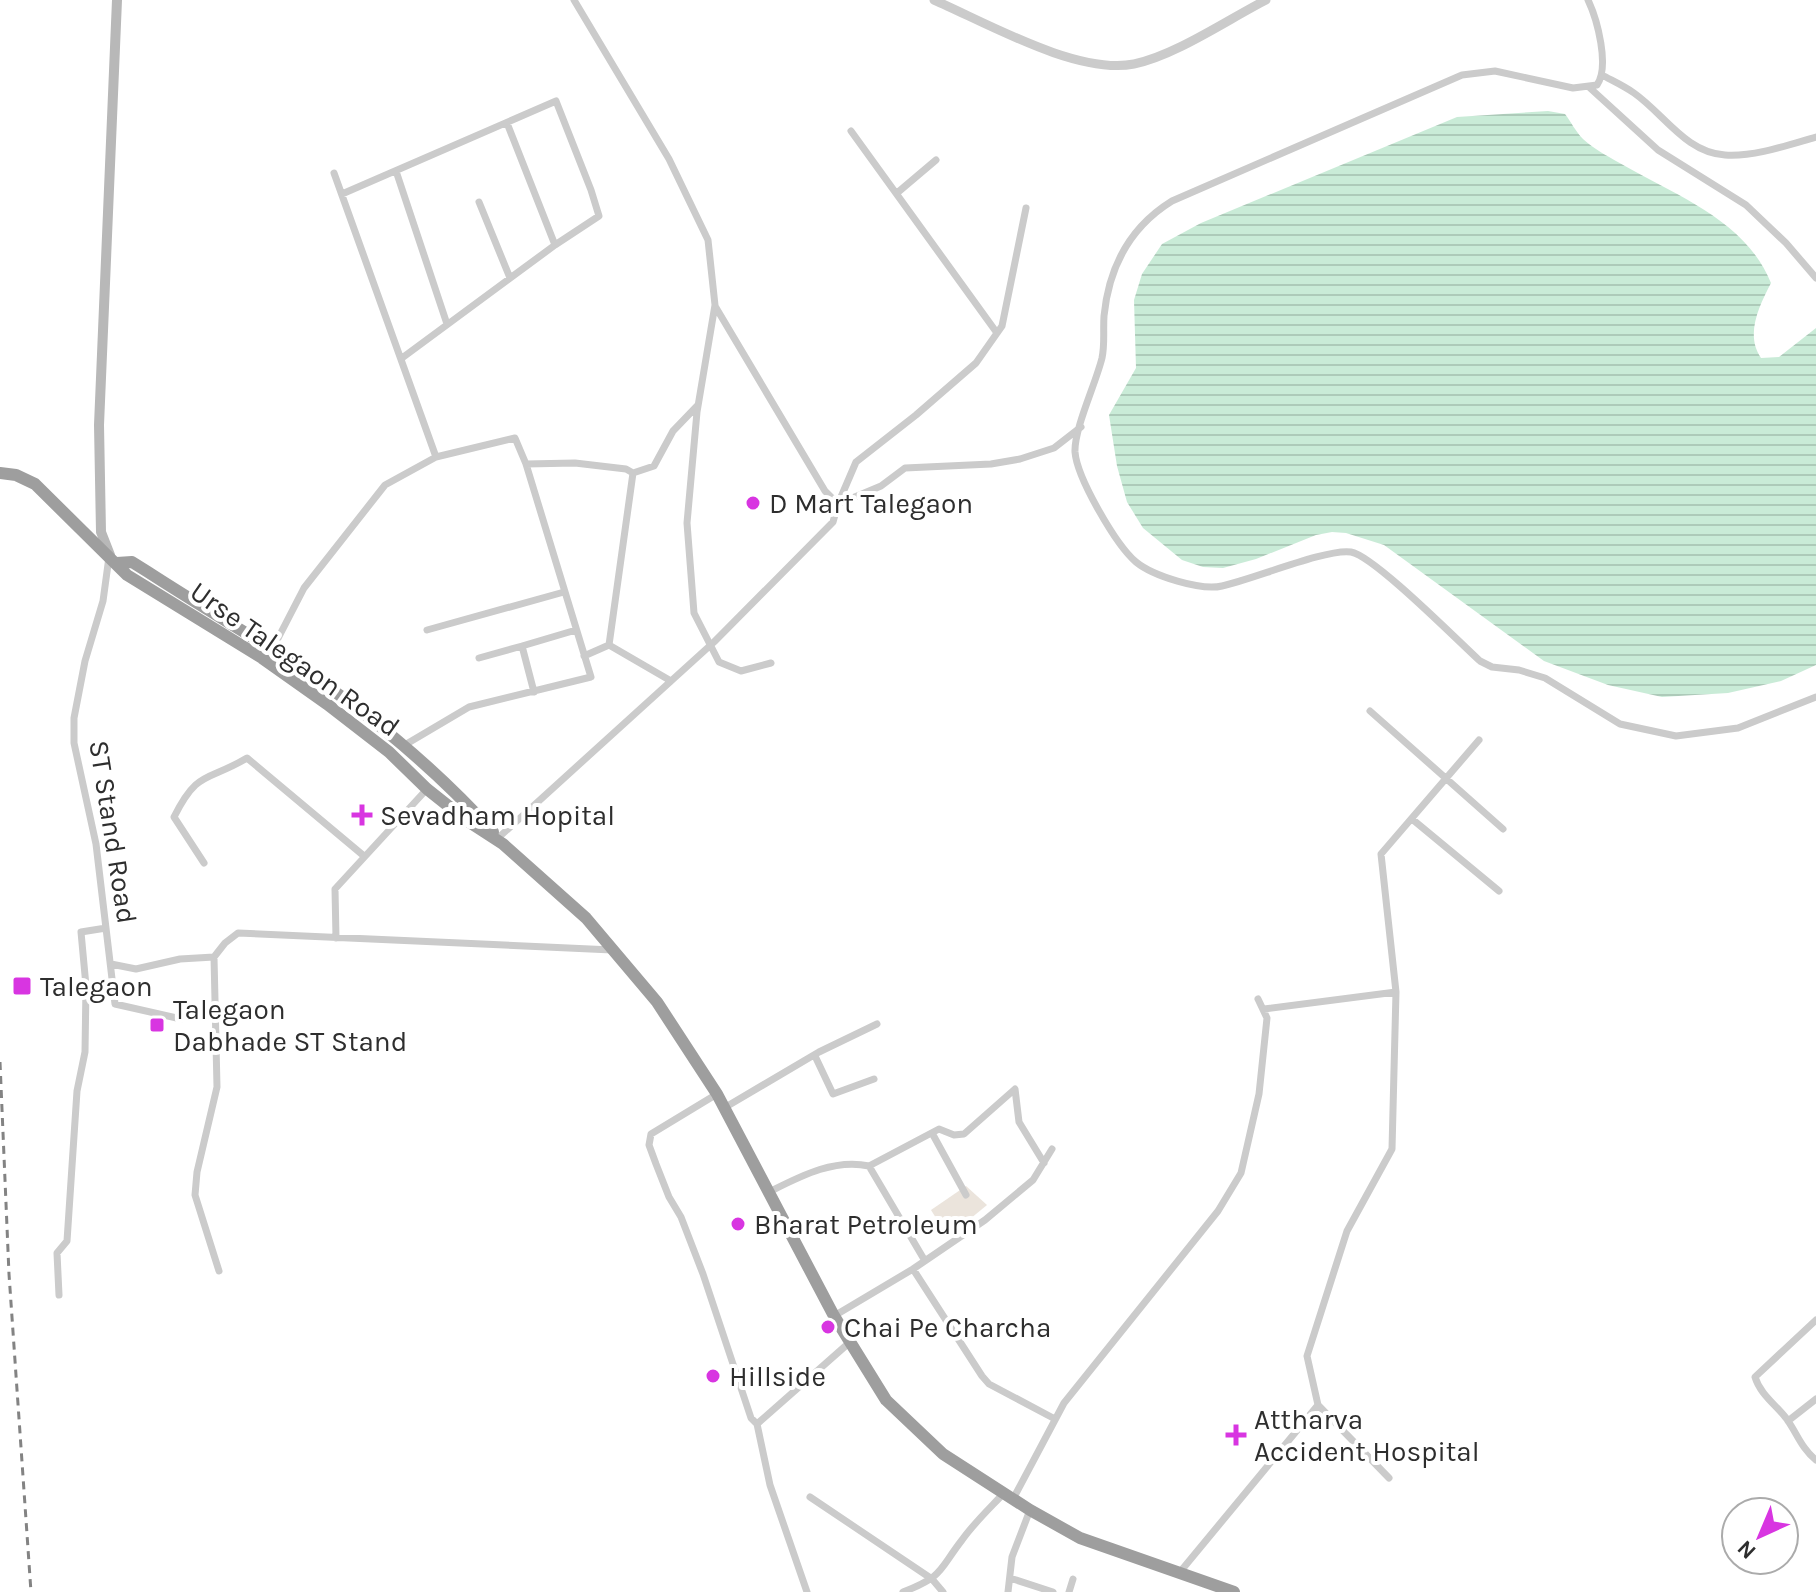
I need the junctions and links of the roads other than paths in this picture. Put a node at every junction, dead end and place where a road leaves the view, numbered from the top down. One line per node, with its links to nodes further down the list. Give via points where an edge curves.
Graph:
1 (117, 0): 32 (main road, via 99,425 101,532)
2 (574, 0): 21 (street, via 669,159 708,240)
3 (934, 0): 4 (street, via 1065,56 1102,66 1134,64 1164,54)
4 (1266, 0)
5 (1588, 0): 6 (street, via 1599,23)
6 (1602, 75): 7 (street); 10 (street, via 1636,94 1704,151 1726,156)
7 (1590, 88): 20 (street, via 1658,150 1746,205); 26 (street, via 1495,71 1462,75 1153,212 1114,268 1102,361)
8 (507, 123): 12 (street); 18 (street); 18 (street, via 556,101 599,216)
9 (851, 131): 14 (street)
10 (1816, 137)
11 (936, 160): 14 (street)
12 (396, 171): 15 (street); 22 (street)
13 (334, 173): 15 (street)
14 (897, 193): 23 (street)
15 (342, 194): 24 (street)
16 (479, 202): 19 (street)
17 (1026, 208): 23 (street, via 1009,304)
18 (555, 245): 19 (street)
19 (510, 278): 22 (street)
20 (1816, 278)
21 (715, 305): 25 (street); 31 (street, via 825,491)
22 (447, 324): 24 (street)
23 (997, 333): 31 (street, via 976,363 856,462)
24 (402, 358): 27 (street)
25 (699, 404): 30 (street, via 673,431 654,466); 37 (street, via 687,523 694,613)
26 (1081, 426): 31 (street, via 1054,448 1020,459 905,468 881,486); 45 (street, via 1075,451 1093,499 1126,553 1151,571 1193,585 1220,587 1331,554 1355,552 1480,661 1545,678 1620,724 1676,736 1738,728)
27 (436, 457): 28 (street, via 515,438); 39 (street, via 385,485 304,588)
28 (526, 464): 30 (street, via 575,463); 33 (street)
29 (0, 473): 32 (highway, Urse Talegaon Road, via 35,484)
30 (633, 473): 36 (street)
31 (838, 504): 37 (street, via 833,522)
32 (114, 559): 39 (highway, Urse Talegaon Road, via 127,575); 39 (highway, via 132,562); 57 (street, ST Stand Road, via 74,718)
33 (564, 592): 34 (street); 35 (street)
34 (427, 630)
35 (576, 630): 38 (street); 40 (street)
36 (609, 645): 40 (street); 43 (street)
37 (710, 645): 42 (street, via 719,662 741,671); 43 (street)
38 (522, 646): 41 (street); 44 (street)
39 (270, 656): 48 (highway, via 338,695); 50 (highway, Urse Talegaon Road)
40 (584, 656): 44 (street, via 591,677)
41 (479, 658)
42 (771, 663)
43 (671, 681): 53 (street)
44 (534, 692): 48 (street, via 469,707)
45 (1816, 697)
46 (1370, 711): 49 (street)
47 (1479, 740): 49 (street)
48 (403, 746): 53 (highway)
49 (1446, 779): 51 (street); 52 (street)
50 (427, 789): 53 (highway, Urse Talegaon Road); 54 (street)
51 (1412, 819): 56 (street); 62 (street, via 1381,854)
52 (1503, 829)
53 (501, 841): 59 (highway, Urse Talegaon Road)
54 (364, 856): 55 (street, via 247,758 199,779 174,817); 58 (street, via 335,889)
55 (204, 863)
56 (1499, 891)
57 (106, 928): 61 (street, ST Stand Road); 80 (street, via 81,932 85,1052 77,1091 67,1241 57,1253)
58 (336, 938): 59 (street); 60 (street, via 238,933)
59 (614, 950): 69 (highway, Urse Talegaon Road, via 657,1002)
60 (214, 957): 61 (street, via 136,969); 79 (street, via 217,1087 195,1195)
61 (111, 964): 65 (street, ST Stand Road, via 115,1004)
62 (1396, 992): 64 (street); 85 (street, via 1392,1149 1347,1231 1307,1356)
63 (1258, 999): 64 (street)
64 (1264, 1009): 86 (street, via 1259,1094 1241,1173 1218,1211)
65 (181, 1019)
66 (877, 1024): 67 (street)
67 (815, 1056): 68 (street, via 833,1094); 70 (street)
68 (874, 1079)
69 (717, 1094): 70 (highway, Urse Talegaon Road); 88 (street, via 651,1134 649,1145)
70 (724, 1108): 75 (highway, Urse Talegaon Road)
71 (932, 1133): 73 (street, via 939,1129 964,1134 1015,1089 1019,1122); 74 (street); 76 (street)
72 (1052, 1149): 73 (street)
73 (1044, 1163): 77 (street, via 1017,1194)
74 (869, 1166): 75 (street, via 839,1165); 77 (street)
75 (769, 1192): 81 (highway, Urse Talegaon Road)
76 (966, 1195)
77 (925, 1261): 78 (street)
78 (913, 1269): 81 (street); 86 (street, via 989,1384)
79 (219, 1271)
80 (59, 1295)
81 (834, 1316): 83 (highway, Urse Talegaon Road)
82 (1816, 1320): 87 (street, via 1755,1377)
83 (850, 1342): 88 (street); 91 (highway, Urse Talegaon Road, via 886,1400 943,1454)
84 (1816, 1399): 87 (street)
85 (1318, 1405): 90 (street); 94 (street)
86 (1055, 1419): 91 (street)
87 (1788, 1421): 89 (street)
88 (757, 1424): 99 (street, via 770,1485)
89 (1816, 1460)
90 (1389, 1478)
91 (1008, 1496): 93 (highway, Urse Talegaon Road); 96 (street, via 962,1539)
92 (810, 1497): 96 (street)
93 (1030, 1510): 94 (highway, Urse Talegaon Road, via 1080,1538); 95 (street, via 1012,1557)
94 (1180, 1572): 98 (highway, Urse Talegaon Road)
95 (1010, 1578): 102 (street); 103 (street)
96 (932, 1579): 100 (street); 101 (street)
97 (1073, 1579): 104 (street)
98 (1230, 1591)
99 (807, 1592)
100 (903, 1592)
101 (943, 1592)
102 (1008, 1592)
103 (1053, 1592)
104 (1069, 1592)

